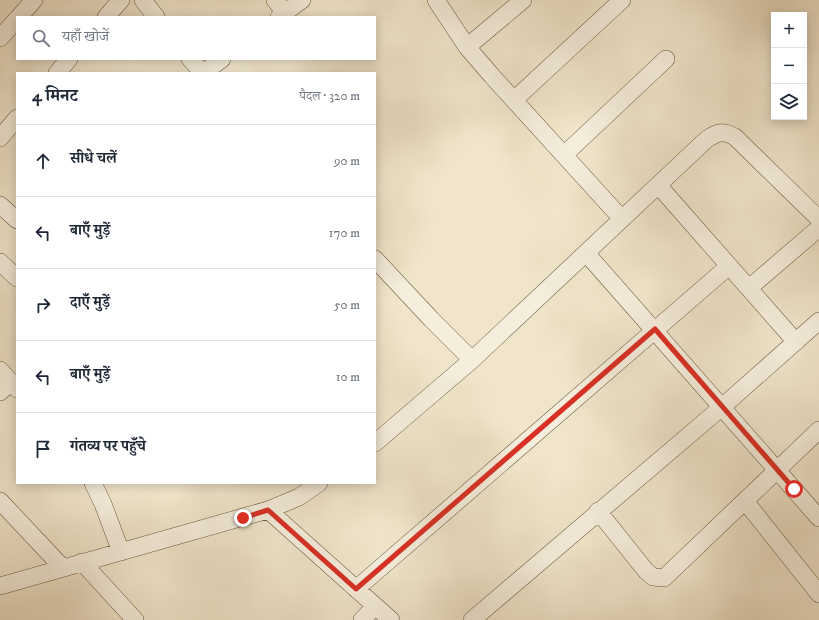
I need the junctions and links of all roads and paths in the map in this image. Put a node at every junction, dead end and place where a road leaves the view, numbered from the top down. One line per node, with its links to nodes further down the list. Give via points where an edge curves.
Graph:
1 (34, 0): 9 (street)
2 (121, 0): 10 (street)
3 (143, 0): 11 (street)
4 (302, 0): 8 (street)
5 (436, 0): 14 (street)
6 (523, 0): 14 (street)
7 (622, 0): 22 (street)
8 (279, 10)
9 (20, 16)
10 (107, 16)
11 (155, 16)
12 (16, 20): 13 (street)
13 (0, 38)
14 (467, 47): 22 (street)
15 (666, 59): 25 (street)
16 (68, 60): 19 (street)
17 (191, 60): 20 (street)
18 (221, 60): 21 (street)
19 (58, 72)
20 (202, 72)
21 (204, 72)
22 (514, 100): 25 (street)
23 (16, 119): 24 (street)
24 (0, 138)
25 (564, 155): 29 (street)
26 (658, 185): 29 (street); 30 (street, via 707,139 717,132 727,132 735,136); 35 (street)
27 (0, 205): 28 (street)
28 (16, 219)
29 (622, 219): 32 (street)
30 (819, 219)
31 (819, 228): 37 (street)
32 (586, 253): 39 (street); 41 (street)
33 (376, 260): 41 (street)
34 (0, 262): 36 (street)
35 (730, 266): 37 (street); 39 (street)
36 (16, 277)
37 (749, 288): 40 (street)
38 (819, 321): 40 (street)
39 (655, 329): 42 (street); 57 (street)
40 (796, 342): 42 (street)
41 (472, 360): 44 (street)
42 (722, 407): 45 (street); 51 (street)
43 (819, 430): 45 (street)
44 (376, 442)
45 (777, 469): 48 (street); 52 (street)
46 (94, 484): 53 (street, via 104,504)
47 (318, 484): 50 (street, via 299,497)
48 (745, 500): 51 (street, via 669,574 660,579 646,571); 58 (street)
49 (0, 501): 55 (street)
50 (268, 510): 53 (street); 57 (street)
51 (598, 511): 63 (street)
52 (819, 518)
53 (121, 552): 54 (street)
54 (82, 562): 55 (street); 60 (street)
55 (63, 568): 56 (street)
56 (0, 586)
57 (356, 589): 59 (street)
58 (819, 594)
59 (375, 606): 61 (street); 62 (street)
60 (135, 620)
61 (362, 620)
62 (391, 620)
63 (472, 620)

